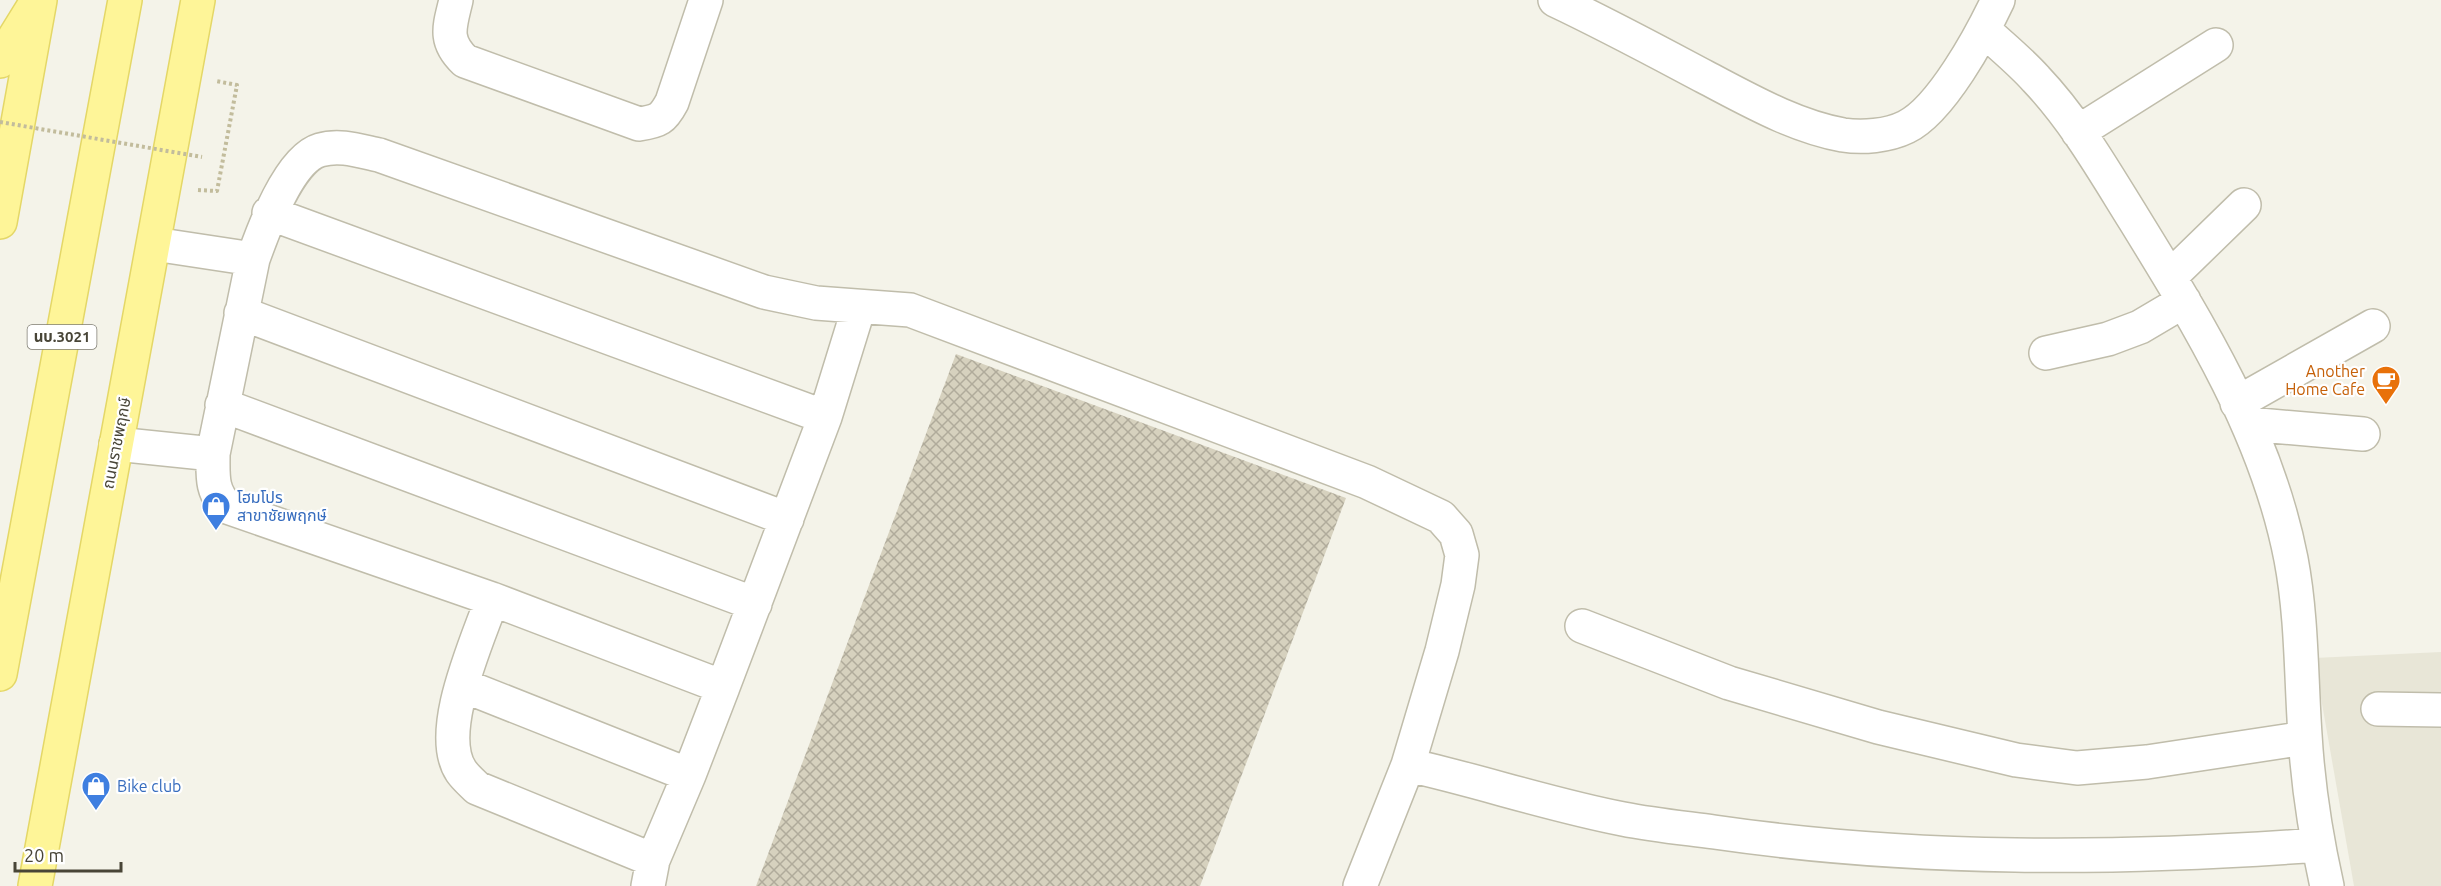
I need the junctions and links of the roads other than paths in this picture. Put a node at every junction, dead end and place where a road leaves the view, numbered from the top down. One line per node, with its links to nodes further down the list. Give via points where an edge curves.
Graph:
1 (40, 0): 10 (main road); 14 (main road)
2 (125, 0): 32 (main road, นบ.3021)
3 (198, 0): 15 (main road, ถนนราชพฤกษ์)
4 (456, 0): 5 (street, via 450,40 465,61 639,124 665,116)
5 (706, 0)
6 (1556, 0): 8 (street, via 1752,102 1799,123 1845,135 1878,135 1905,128 1921,117 1936,103)
7 (1998, 0): 8 (street)
8 (1984, 30): 11 (street, via 2036,79)
9 (2216, 45): 11 (street)
10 (0, 61)
11 (2078, 132): 17 (street)
12 (2244, 205): 17 (street)
13 (269, 213): 16 (street); 18 (street, via 300,164 318,150 346,147 380,155 764,292); 24 (street)
14 (0, 222)
15 (154, 244): 16 (street); 26 (main road, ถนนราชพฤกษ์)
16 (253, 259): 19 (street)
17 (2177, 289): 21 (street, via 2140,327 2108,339); 23 (street)
18 (859, 307): 24 (street); 38 (street, via 910,310 1367,482 1441,517 1456,534 1462,555 1442,651)
19 (241, 313): 22 (street); 28 (street)
20 (2373, 326): 23 (street)
21 (2046, 353)
22 (222, 405): 27 (street); 30 (street)
23 (2243, 413): 25 (street); 37 (street, via 2279,505 2291,561)
24 (825, 417): 28 (street)
25 (2363, 434)
26 (116, 444): 27 (street); 42 (main road, ถนนราชพฤกษ์)
27 (213, 454): 29 (street, via 213,485 227,507)
28 (787, 519): 30 (street)
29 (492, 599): 33 (street); 34 (street)
30 (755, 604): 34 (street)
31 (1582, 626): 37 (street, via 1729,683 1878,727 2016,760 2077,768 2147,762)
32 (0, 674)
33 (462, 685): 39 (street); 41 (street, via 453,720 453,748 461,771 477,788)
34 (723, 687): 39 (street)
35 (2378, 709): 36 (street)
36 (2441, 710)
37 (2305, 738): 40 (street)
38 (1408, 765): 40 (street, via 1528,798 1625,819 1799,844 1961,855 2121,856); 43 (street)
39 (689, 775): 41 (street)
40 (2318, 844): 44 (street)
41 (651, 873)
42 (35, 886)
43 (1360, 886)
44 (2327, 886)

